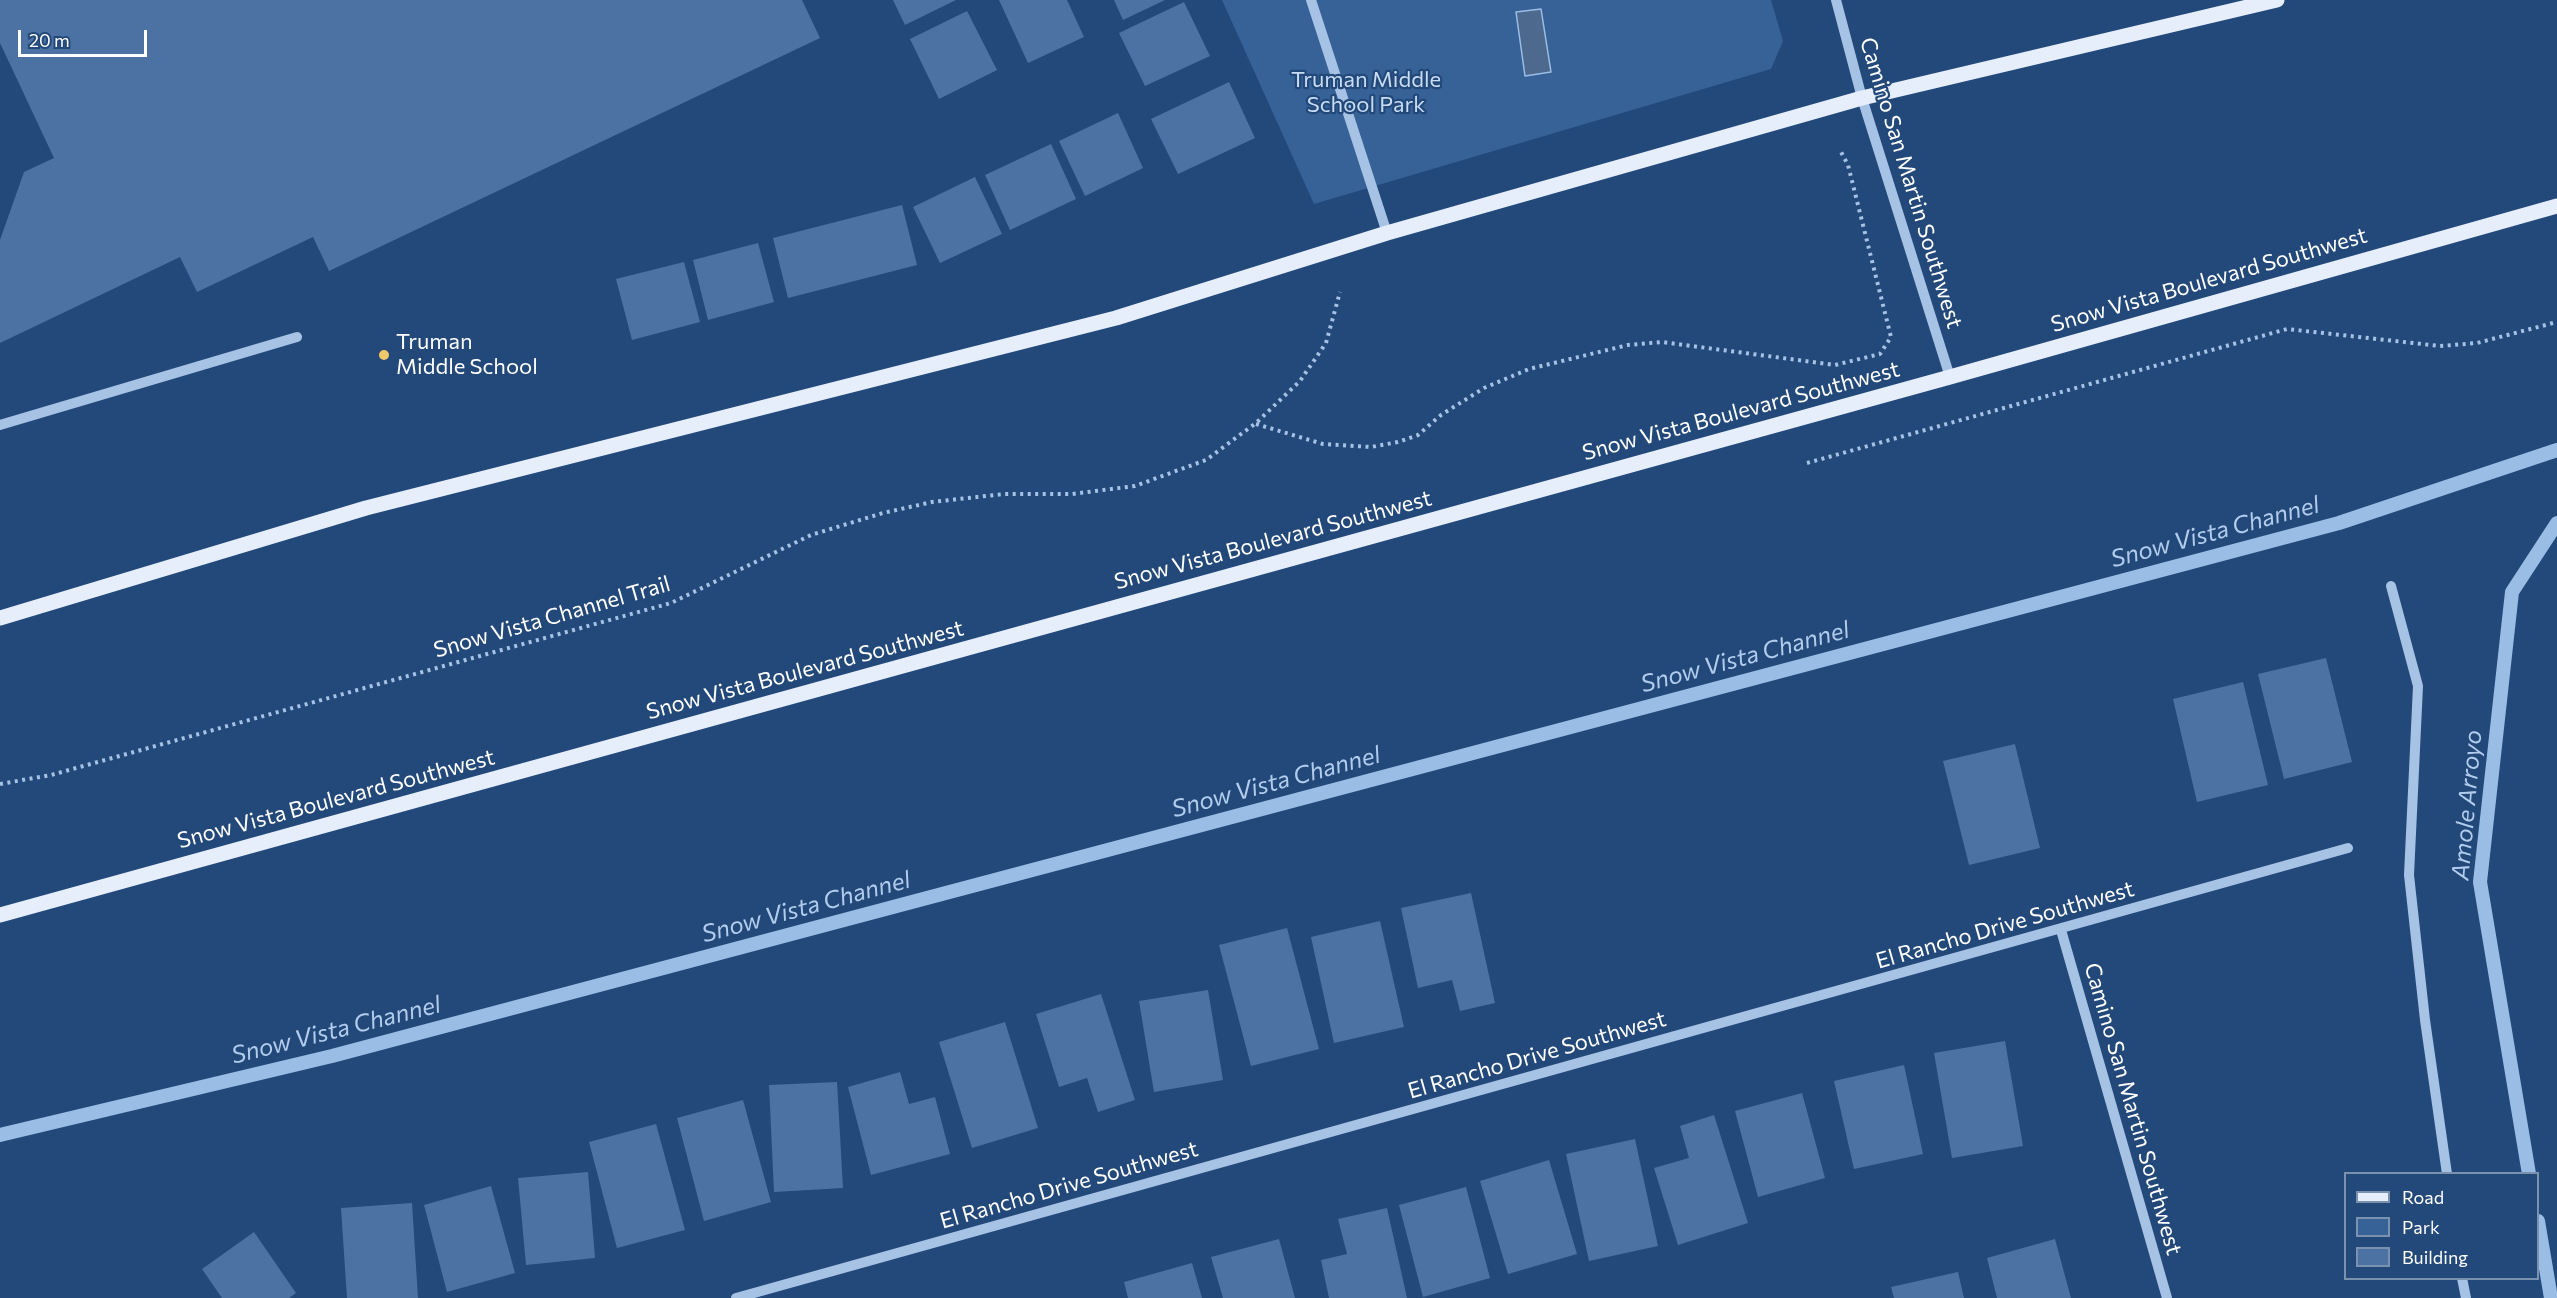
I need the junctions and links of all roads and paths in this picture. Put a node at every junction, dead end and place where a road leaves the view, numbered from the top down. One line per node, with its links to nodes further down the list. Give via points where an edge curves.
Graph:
1 (1311, 0): 7 (street)
2 (1836, 0): 4 (street, Camino San Martin Southwest)
3 (2277, 0): 4 (main road)
4 (1862, 98): 7 (main road); 11 (street, Camino San Martin Southwest)
5 (1840, 150): 12 (path, via 1848,165 1892,337 1880,354 1836,365 1662,342 1628,345 1529,369 1484,388 1418,435 1398,442 1371,447 1323,444)
6 (2557, 206): 11 (main road, Snow Vista Boulevard Southwest)
7 (1387, 233): 16 (main road, via 1116,318 366,508)
8 (1340, 292): 12 (path, Snow Vista Channel Trail, via 1326,343 1300,381)
9 (2557, 322): 14 (path, via 2477,343 2440,346 2288,329)
10 (297, 337): 13 (street)
11 (1950, 377): 19 (main road, Snow Vista Boulevard Southwest)
12 (1256, 423): 17 (path, Snow Vista Channel Trail, via 1206,459 1135,486 1072,494 993,495 883,513 811,535 671,603 51,775)
13 (0, 425)
14 (1807, 463)
15 (2391, 586): 21 (street, via 2418,686 2409,874)
16 (0, 618)
17 (0, 784)
18 (2348, 848): 20 (street, El Rancho Drive Southwest)
19 (0, 915)
20 (2061, 930): 23 (street, El Rancho Drive Southwest); 24 (street, Camino San Martin Southwest)
21 (2447, 1172)
22 (2462, 1280): 25 (street)
23 (736, 1298)
24 (2167, 1298)
25 (2466, 1298)

